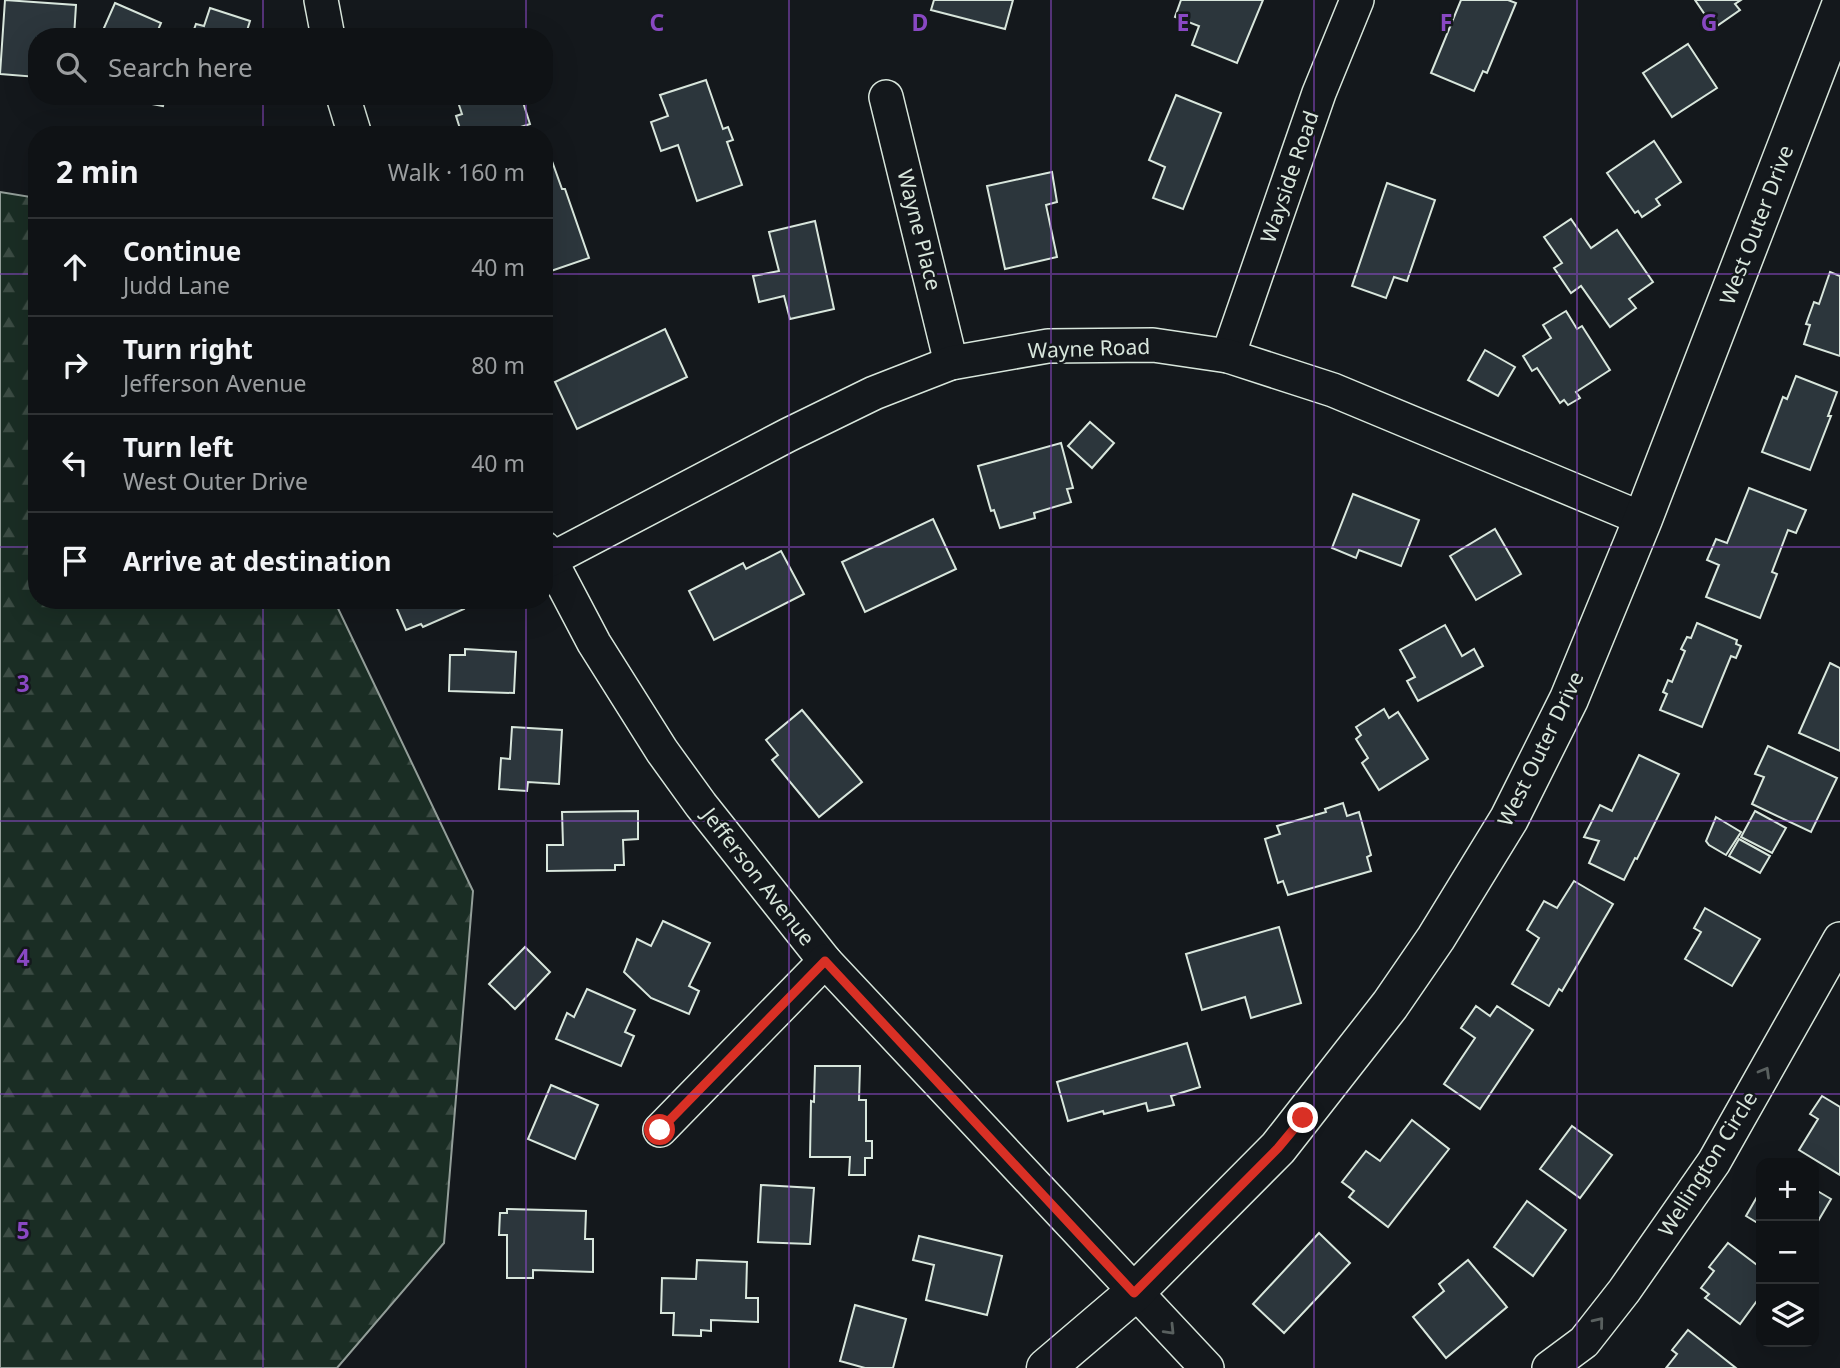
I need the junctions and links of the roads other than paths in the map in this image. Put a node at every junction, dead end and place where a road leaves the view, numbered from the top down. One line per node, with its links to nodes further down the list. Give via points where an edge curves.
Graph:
1 (321, 0): 4 (street)
2 (1357, 0): 8 (street, Wayside Road)
3 (1840, 8): 10 (street, West Outer Drive)
4 (326, 28)
5 (886, 97): 9 (street, Wayne Place)
6 (346, 105): 7 (street)
7 (352, 126)
8 (1228, 356): 9 (street, Wayne Road, via 1153,345 1048,346); 10 (street, Wayne Road, via 1333,390)
9 (951, 362): 11 (street, Wayne Road, via 874,393)
10 (1643, 519): 16 (street, West Outer Drive, via 1569,699 1509,819 1436,938 1390,1005 1278,1148)
11 (553, 551)
12 (553, 565): 14 (street, Jefferson Avenue, via 594,643 662,751)
13 (1840, 939): 19 (street, Wellington Circle, one-way to 13, via 1584,1342 1714,1162)
14 (825, 961): 15 (street); 16 (street, Jefferson Avenue)
15 (660, 1130)
16 (1134, 1293): 17 (street, West Outer Drive); 18 (street, one-way to 18)
17 (1046, 1368)
18 (1207, 1368)
19 (1549, 1368)

